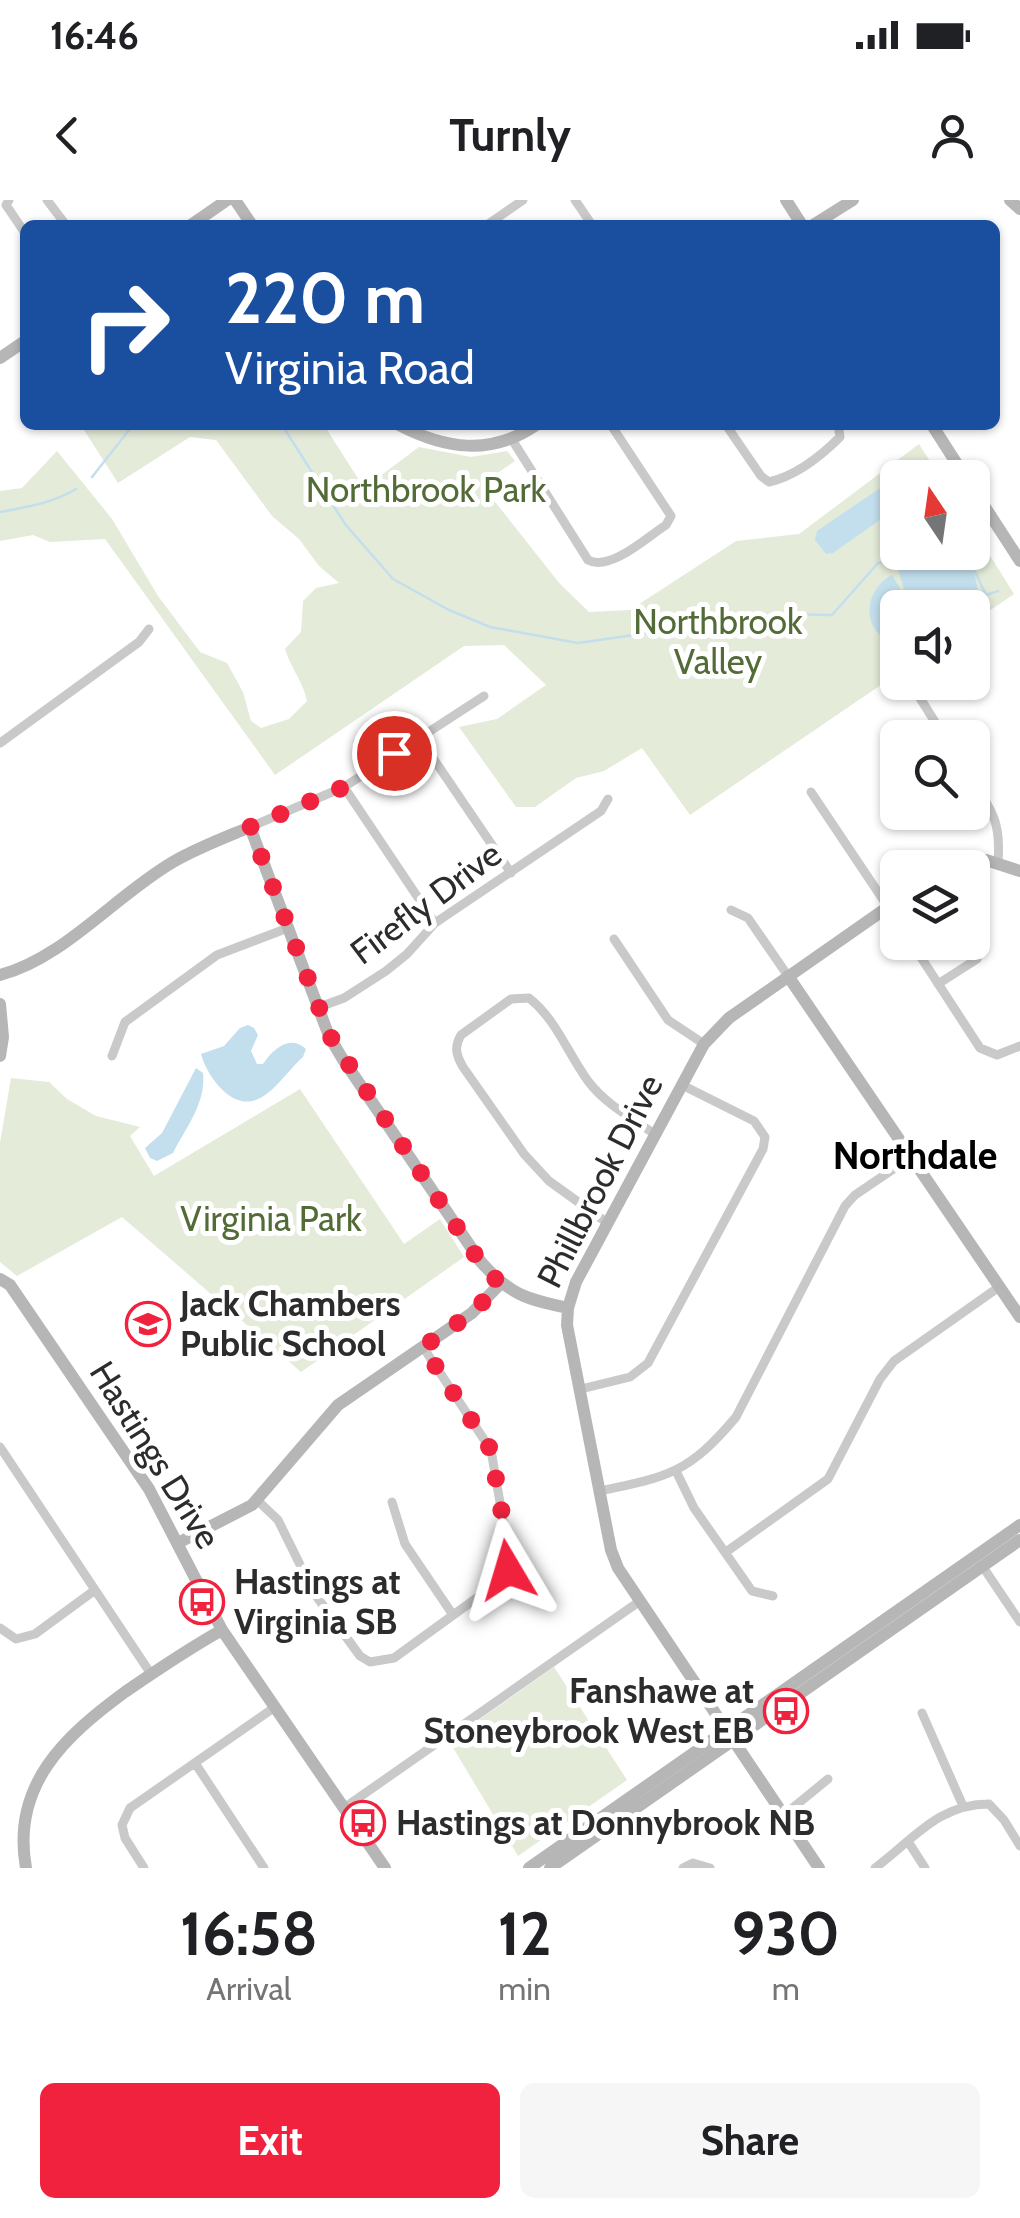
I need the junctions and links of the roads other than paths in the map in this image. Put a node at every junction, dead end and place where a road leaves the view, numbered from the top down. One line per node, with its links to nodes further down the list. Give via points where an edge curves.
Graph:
1 (9, 200): 12 (street)
2 (47, 200): 8 (street)
3 (227, 200): 9 (street)
4 (523, 200): 10 (street)
5 (852, 200): 11 (street)
6 (1010, 200): 7 (street)
7 (1020, 209)
8 (62, 220)
9 (198, 220)
10 (494, 220)
11 (821, 220)
12 (20, 226)
13 (410, 430): 19 (street, via 456,446)
14 (527, 430): 19 (street)
15 (614, 430): 19 (street, via 671,516 608,562 595,564)
16 (729, 430): 17 (street, via 769,482 830,448)
17 (839, 430)
18 (935, 430): 20 (street)
19 (512, 438)
20 (954, 460)
21 (990, 515): 22 (street)
22 (1020, 561)
23 (149, 629): 26 (street)
24 (484, 696): 25 (street)
25 (418, 736): 27 (street); 35 (street)
26 (0, 743)
27 (344, 787): 31 (street); 39 (street)
28 (811, 792): 36 (street)
29 (608, 799): 35 (street, Firefly Drive, via 601,811)
30 (990, 807): 33 (street, via 1000,832)
31 (250, 827): 40 (street); 44 (street, via 171,863 47,953)
32 (990, 862): 33 (street)
33 (998, 862): 34 (street)
34 (1020, 871)
35 (510, 872): 39 (street, Firefly Drive)
36 (880, 887)
37 (731, 910): 45 (street, via 748,918)
38 (880, 911): 45 (street, Phillbrook Drive)
39 (435, 923): 48 (street, Firefly Drive, via 386,970)
40 (288, 928): 48 (street); 52 (street, via 217,955 124,1022)
41 (614, 939): 49 (street, via 668,1020)
42 (923, 960): 46 (street)
43 (975, 960): 46 (street)
44 (0, 976)
45 (788, 976): 49 (street, Phillbrook Drive); 55 (street)
46 (938, 984): 50 (street, via 980,1048 997,1054)
47 (0, 1004): 51 (street)
48 (318, 1007): 58 (street, via 342,1058)
49 (704, 1044): 53 (street, Phillbrook Drive)
50 (1020, 1046)
51 (0, 1056)
52 (112, 1056)
53 (682, 1085): 54 (street, Phillbrook Drive); 63 (street, via 754,1122 765,1136 763,1149 648,1363 630,1377)
54 (656, 1136): 56 (street, Phillbrook Drive); 56 (street, via 590,1083 529,998 511,999 456,1042 456,1056 524,1154)
55 (911, 1157): 59 (street); 65 (street, via 846,1206 736,1418)
56 (606, 1222): 60 (street, Phillbrook Drive)
57 (0, 1278): 71 (street, Hastings Drive, via 150,1489)
58 (500, 1284): 60 (street, via 531,1301); 62 (street)
59 (999, 1287): 61 (street); 72 (street, via 894,1361 828,1480)
60 (568, 1308): 63 (street, Phillbrook Drive)
61 (1020, 1317)
62 (423, 1347): 67 (street, via 338,1406); 77 (street, via 491,1450 509,1555 508,1570 496,1584)
63 (581, 1389): 66 (street, Phillbrook Drive)
64 (0, 1447): 74 (street)
65 (676, 1471): 66 (street); 72 (street)
66 (600, 1491): 76 (street, Phillbrook Drive, via 610,1550)
67 (257, 1500): 71 (street); 77 (street, via 278,1520 314,1593 370,1662 394,1658)
68 (392, 1502): 77 (street, via 405,1544)
69 (1020, 1526): 84 (street)
70 (1020, 1540): 73 (street)
71 (178, 1543): 80 (street, Hastings Drive)
72 (726, 1552): 75 (street, via 752,1591)
73 (983, 1567): 78 (street); 84 (street)
74 (96, 1590): 79 (street, via 35,1634 16,1638); 81 (street)
75 (773, 1596)
76 (640, 1601): 84 (street, Phillbrook Drive); 88 (street)
77 (453, 1615)
78 (1020, 1622)
79 (0, 1628)
80 (222, 1630): 81 (street); 82 (street, Hastings Drive)
81 (151, 1674): 92 (street, via 56,1749 30,1805)
82 (275, 1707): 85 (street); 88 (street, Hastings Drive)
83 (922, 1713): 87 (street)
84 (732, 1735): 89 (street, Phillbrook Drive); 96 (street); 97 (street)
85 (196, 1763): 93 (street, via 124,1816 125,1838); 94 (street)
86 (828, 1779): 89 (street)
87 (962, 1806): 90 (street, via 918,1829); 91 (street, via 989,1804)
88 (344, 1808): 95 (street, Hastings Drive)
89 (784, 1816): 100 (street, Phillbrook Drive)
90 (908, 1843): 101 (street); 102 (street)
91 (1020, 1846)
92 (26, 1868)
93 (144, 1868)
94 (264, 1868)
95 (386, 1868)
96 (529, 1868)
97 (550, 1868)
98 (682, 1868): 99 (street)
99 (710, 1868)
100 (819, 1868)
101 (875, 1868)
102 (925, 1868)

